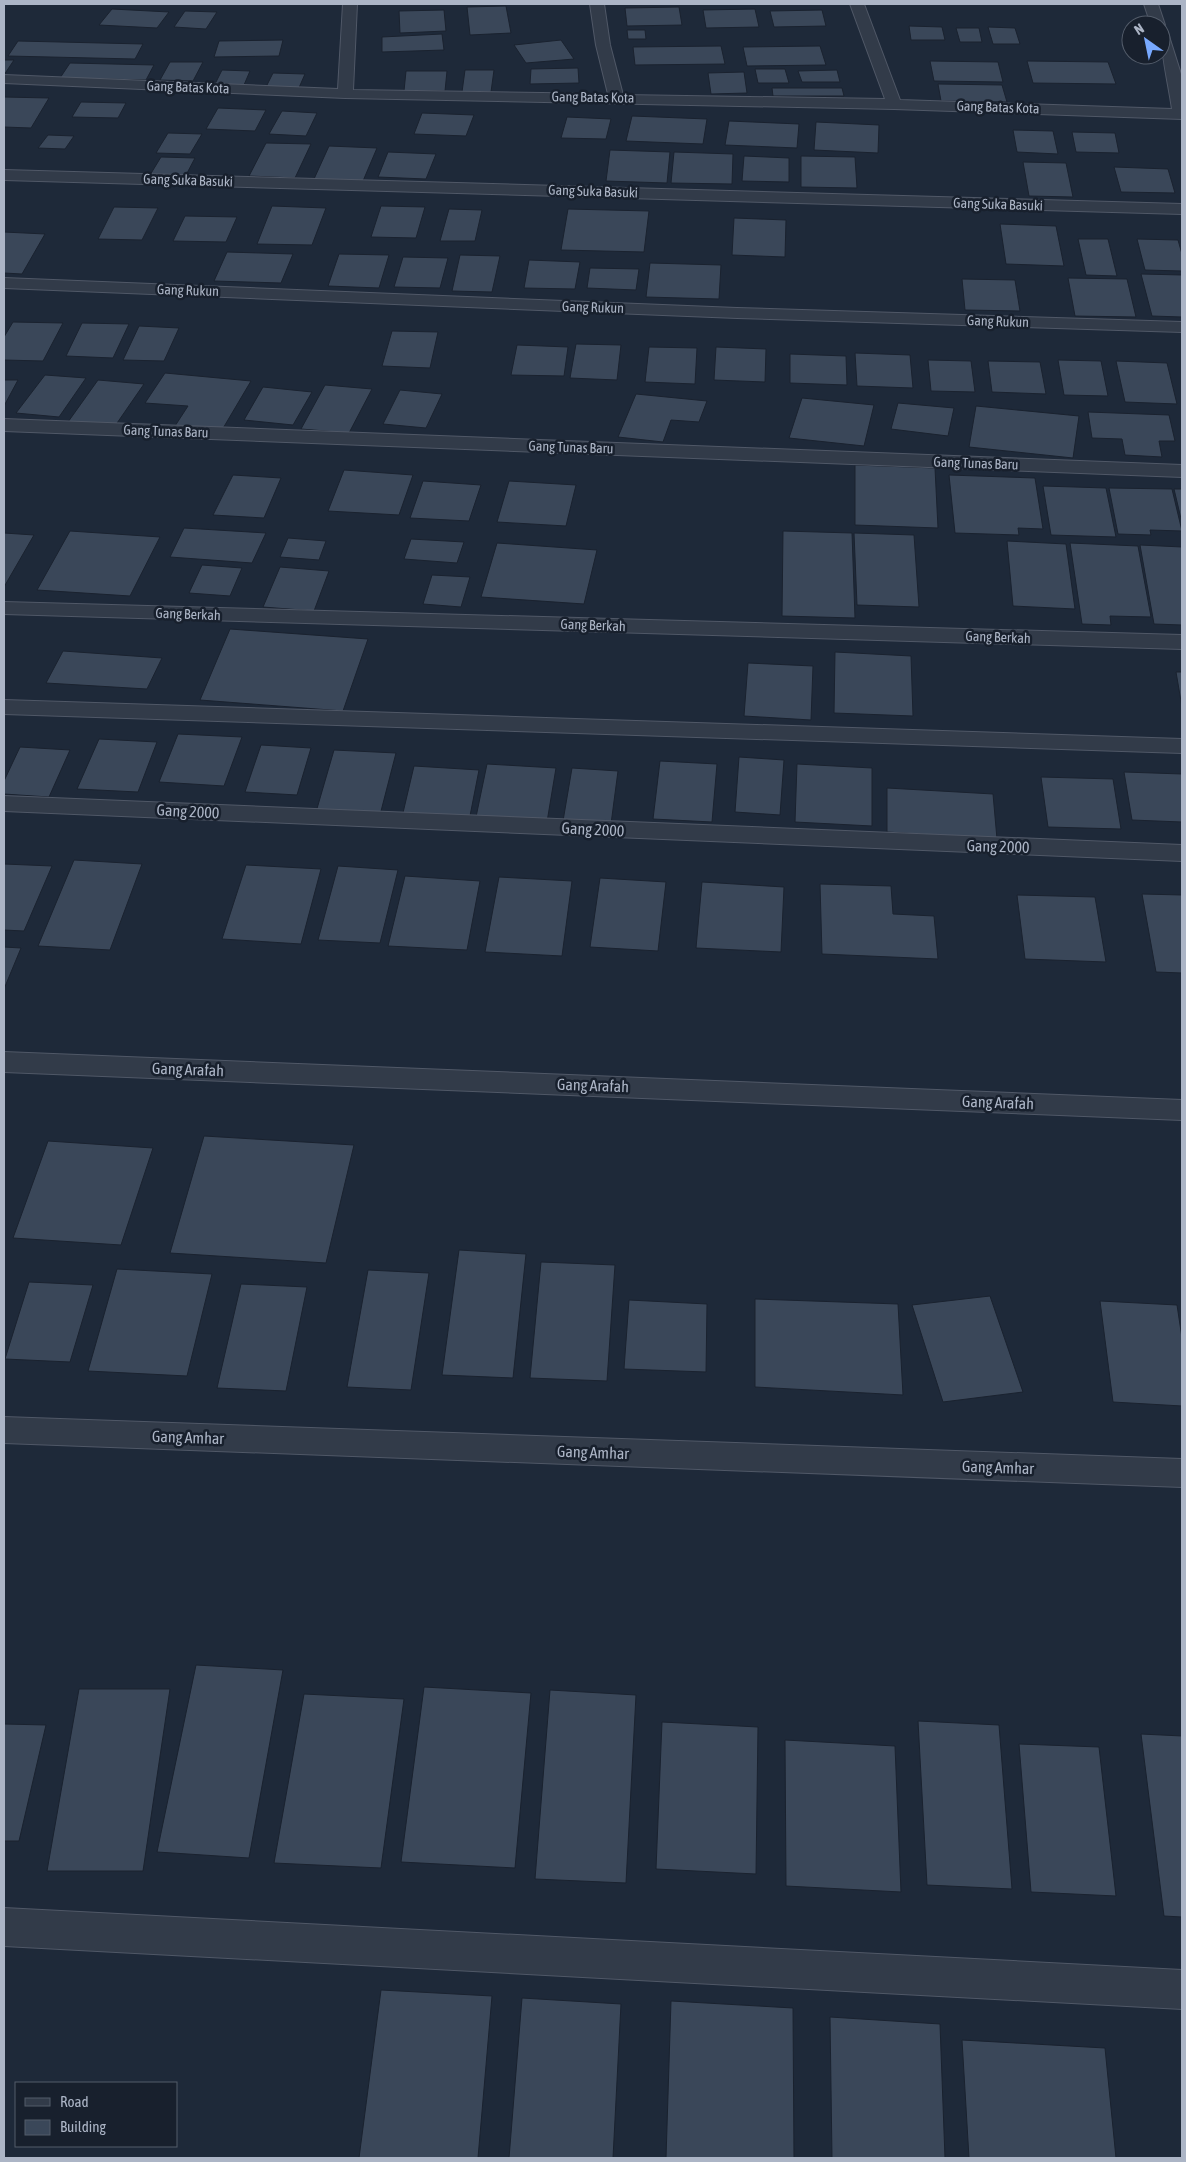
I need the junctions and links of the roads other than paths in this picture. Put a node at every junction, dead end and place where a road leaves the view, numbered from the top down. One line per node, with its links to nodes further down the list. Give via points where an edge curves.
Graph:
1 (350, 4): 6 (street)
2 (597, 4): 7 (street)
3 (857, 4): 8 (street)
4 (1171, 65): 9 (street)
5 (4, 80): 6 (street, Gang Batas Kota)
6 (344, 94): 7 (street, Gang Batas Kota)
7 (616, 98): 8 (street, Gang Batas Kota)
8 (894, 104): 9 (street, Gang Batas Kota)
9 (1181, 114)
10 (4, 174): 11 (street, Gang Suka Basuki)
11 (1182, 209)
12 (4, 283): 13 (street, Gang Rukun, via 737,313)
13 (1182, 327)
14 (4, 425): 15 (street, Gang Tunas Baru)
15 (1182, 471)
16 (4, 608): 17 (street, Gang Berkah)
17 (1182, 642)
18 (4, 707): 19 (street)
19 (1182, 746)
20 (4, 803): 21 (street, Gang 2000)
21 (1182, 853)
22 (4, 1062): 23 (street, Gang Arafah)
23 (1182, 1110)
24 (4, 1430): 25 (street, Gang Amhar)
25 (1182, 1473)
26 (4, 1927): 27 (street)
27 (1182, 1990)

